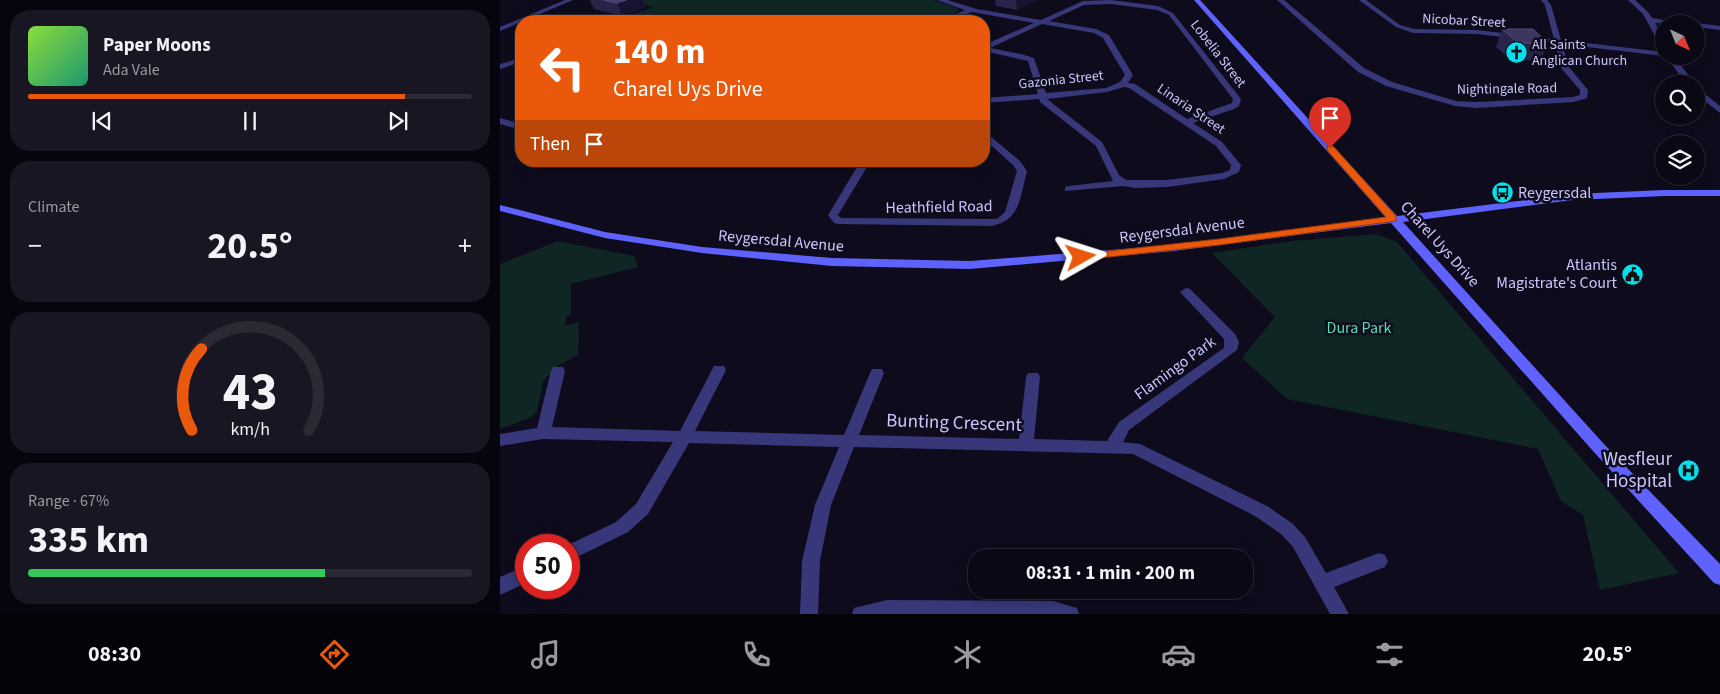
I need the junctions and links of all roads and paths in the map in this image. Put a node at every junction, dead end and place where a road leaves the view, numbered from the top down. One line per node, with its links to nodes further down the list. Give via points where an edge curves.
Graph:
1 (570, 0): 9 (street)
2 (940, 0): 8 (street, Gazonia Street)
3 (1197, 0): 37 (main road, Charel Uys Drive)
4 (1280, 0): 19 (street, Nightingale Road, via 1366,74 1455,104 1582,97 1584,90 1566,68)
5 (1362, 0): 19 (street, Nicobar Street, via 1398,26 1408,29 1469,31)
6 (1544, 0): 19 (street)
7 (1631, 0): 11 (street)
8 (970, 10): 10 (street); 12 (street, Gazonia Street)
9 (536, 15)
10 (958, 15)
11 (1649, 20): 13 (street); 18 (street)
12 (1040, 21): 20 (street); 23 (street, Gazonia Street, via 1090,29 1104,35 1129,75); 29 (street, Lobelia Street, via 1075,5 1092,2 1154,8 1170,13 1237,99 1231,107)
13 (1655, 21)
14 (515, 24): 17 (street)
15 (1705, 26): 16 (street)
16 (1720, 28)
17 (500, 29)
18 (1655, 30)
19 (1557, 42): 22 (street, Nicobar Street)
20 (990, 45)
21 (990, 49): 24 (street, via 1031,60)
22 (1655, 53)
23 (1123, 84): 24 (street, Gazonia Street, via 1107,90); 29 (street, Linaria Street, via 1132,86)
24 (1043, 96): 26 (street, Gazonia Street); 33 (street, via 1043,100 1102,147 1116,178)
25 (1705, 97): 27 (street)
26 (990, 101)
27 (1720, 110)
28 (500, 121): 30 (street)
29 (1186, 122): 33 (street, Linaria Street, via 1224,149 1236,165 1234,172 1140,186)
30 (515, 126)
31 (990, 139): 32 (street, Heathfield Road, via 1020,165 1022,171 1010,213 997,222 838,221 834,215)
32 (862, 167)
33 (1123, 183): 34 (street, Linaria Street)
34 (1069, 189)
35 (1720, 193): 37 (main road, Reygersdal Avenue, via 1573,197)
36 (500, 208): 37 (main road, Reygersdal Avenue, via 597,233 688,248 795,260 916,265 986,265 1090,256)
37 (1393, 218): 51 (main road, Charel Uys Drive, via 1598,447)
38 (1186, 292): 48 (street, Flamingo Park, via 1230,337 1230,350 1124,426)
39 (719, 370): 44 (street)
40 (558, 371): 43 (street)
41 (877, 373): 46 (street)
42 (1034, 377): 47 (street)
43 (543, 432): 44 (street, Bunting Crescent); 45 (street, Bunting Crescent)
44 (685, 436): 46 (street, Bunting Crescent); 49 (street, via 649,499 633,518)
45 (500, 440)
46 (850, 440): 47 (street, Bunting Crescent); 55 (street, via 822,505 817,525 811,561)
47 (1026, 444): 48 (street, Bunting Crescent)
48 (1111, 448): 53 (street, Bunting Crescent, via 1135,448 1261,511 1299,542)
49 (580, 549)
50 (1379, 561): 53 (street)
51 (1720, 577)
52 (515, 579): 54 (street)
53 (1322, 582): 58 (street, Bunting Crescent)
54 (500, 586)
55 (810, 614)
56 (861, 614): 57 (street, via 887,609 1053,610)
57 (1070, 614)
58 (1340, 614)

